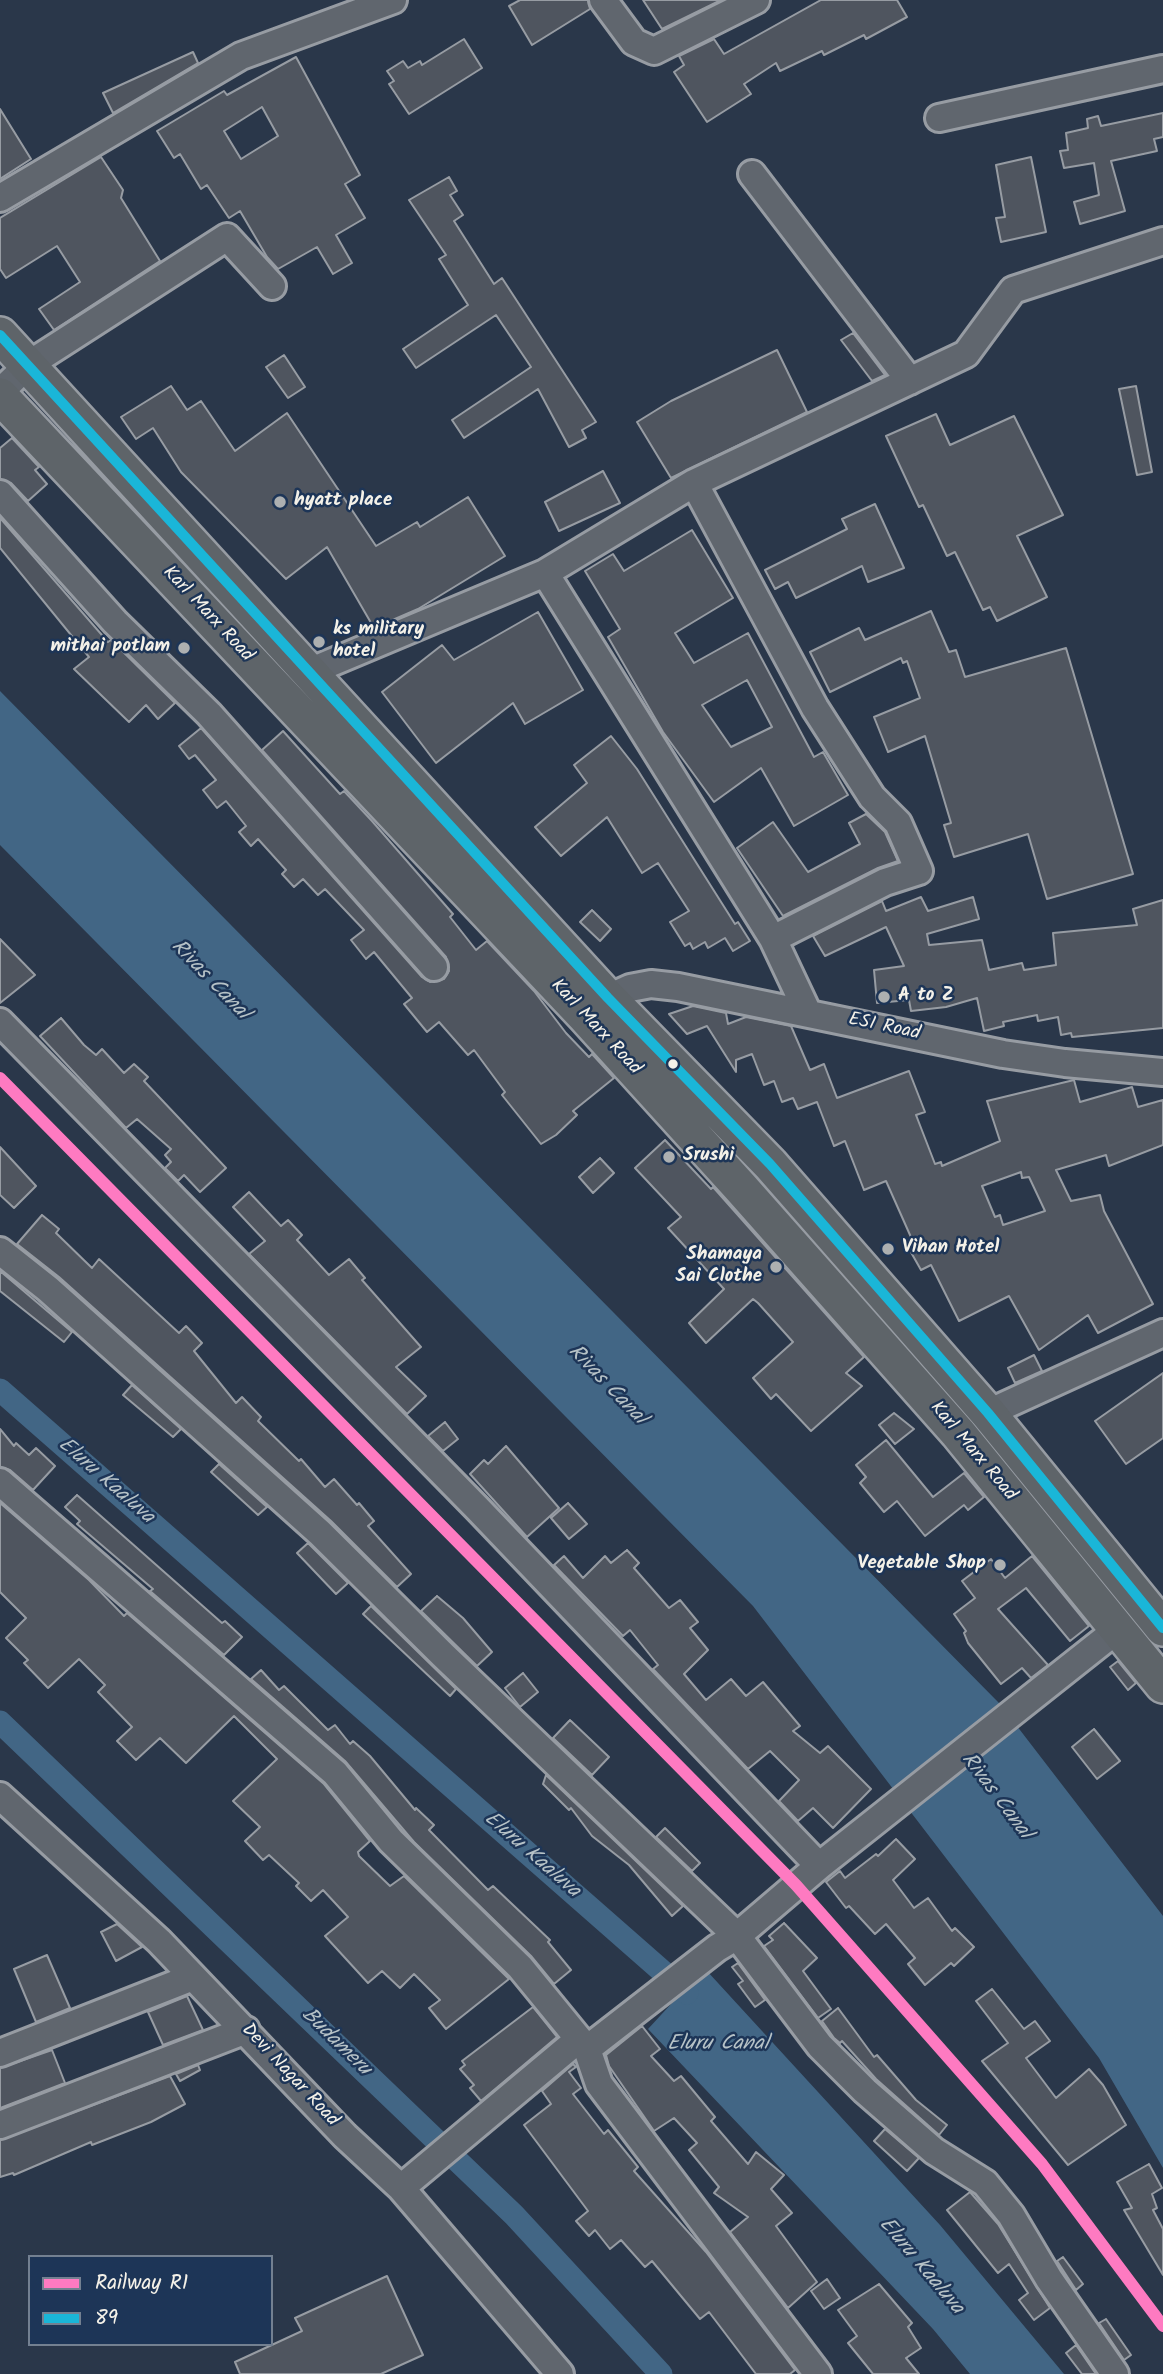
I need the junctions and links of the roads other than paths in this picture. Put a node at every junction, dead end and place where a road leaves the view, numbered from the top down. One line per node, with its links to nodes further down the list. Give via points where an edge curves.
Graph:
1 (393, 0): 7 (street, via 241,56)
2 (603, 0): 3 (street, via 634,42 654,51)
3 (756, 0)
4 (1163, 69): 5 (street)
5 (939, 118)
6 (752, 174): 12 (street)
7 (0, 198)
8 (1163, 241): 12 (street, via 1013,290 966,354)
9 (272, 286): 11 (street, via 227,237)
10 (0, 335): 11 (main road, Karl Marx Road)
11 (29, 365): 13 (street); 17 (main road, Karl Marx Road)
12 (910, 381): 14 (street)
13 (0, 394): 19 (main road, Karl Marx Road)
14 (694, 483): 16 (street); 20 (street, via 816,708 872,797 898,823 919,871 885,882)
15 (0, 494): 21 (street, via 115,622 209,714)
16 (545, 573): 17 (street); 20 (street)
17 (309, 672): 18 (main road, Karl Marx Road)
18 (406, 777): 19 (main road); 22 (main road, Karl Marx Road)
19 (382, 802): 27 (main road, Karl Marx Road)
20 (773, 939): 23 (street)
21 (434, 967)
22 (608, 998): 23 (street, ESI Road, via 651,984); 26 (main road, Karl Marx Road)
23 (807, 1011): 25 (street, ESI Road, via 1003,1054)
24 (0, 1022): 37 (street, via 477,1508)
25 (1163, 1072)
26 (770, 1164): 27 (main road); 30 (main road, Karl Marx Road)
27 (741, 1188): 31 (main road, Karl Marx Road)
28 (0, 1251): 38 (street, via 320,1533)
29 (1163, 1333): 30 (street)
30 (977, 1400): 31 (main road); 33 (main road, Karl Marx Road)
31 (938, 1410): 34 (main road, Karl Marx Road)
32 (0, 1482): 41 (street, via 335,1773 391,1841 520,1966)
33 (1157, 1611)
34 (1118, 1629): 35 (main road, Karl Marx Road); 37 (street)
35 (1163, 1685)
36 (0, 1796): 39 (street, Devi Nagar Road)
37 (819, 1867): 38 (street)
38 (727, 1942): 41 (street); 47 (street, via 838,2064 933,2151 985,2183)
39 (193, 1977): 40 (street, Devi Nagar Road); 42 (street)
40 (246, 2031): 43 (street); 44 (street, Devi Nagar Road)
41 (583, 2044): 44 (street, via 496,2106); 46 (street, via 599,2084)
42 (0, 2053)
43 (0, 2125)
44 (401, 2188): 45 (street, Devi Nagar Road)
45 (560, 2374)
46 (818, 2374)
47 (1115, 2374)

